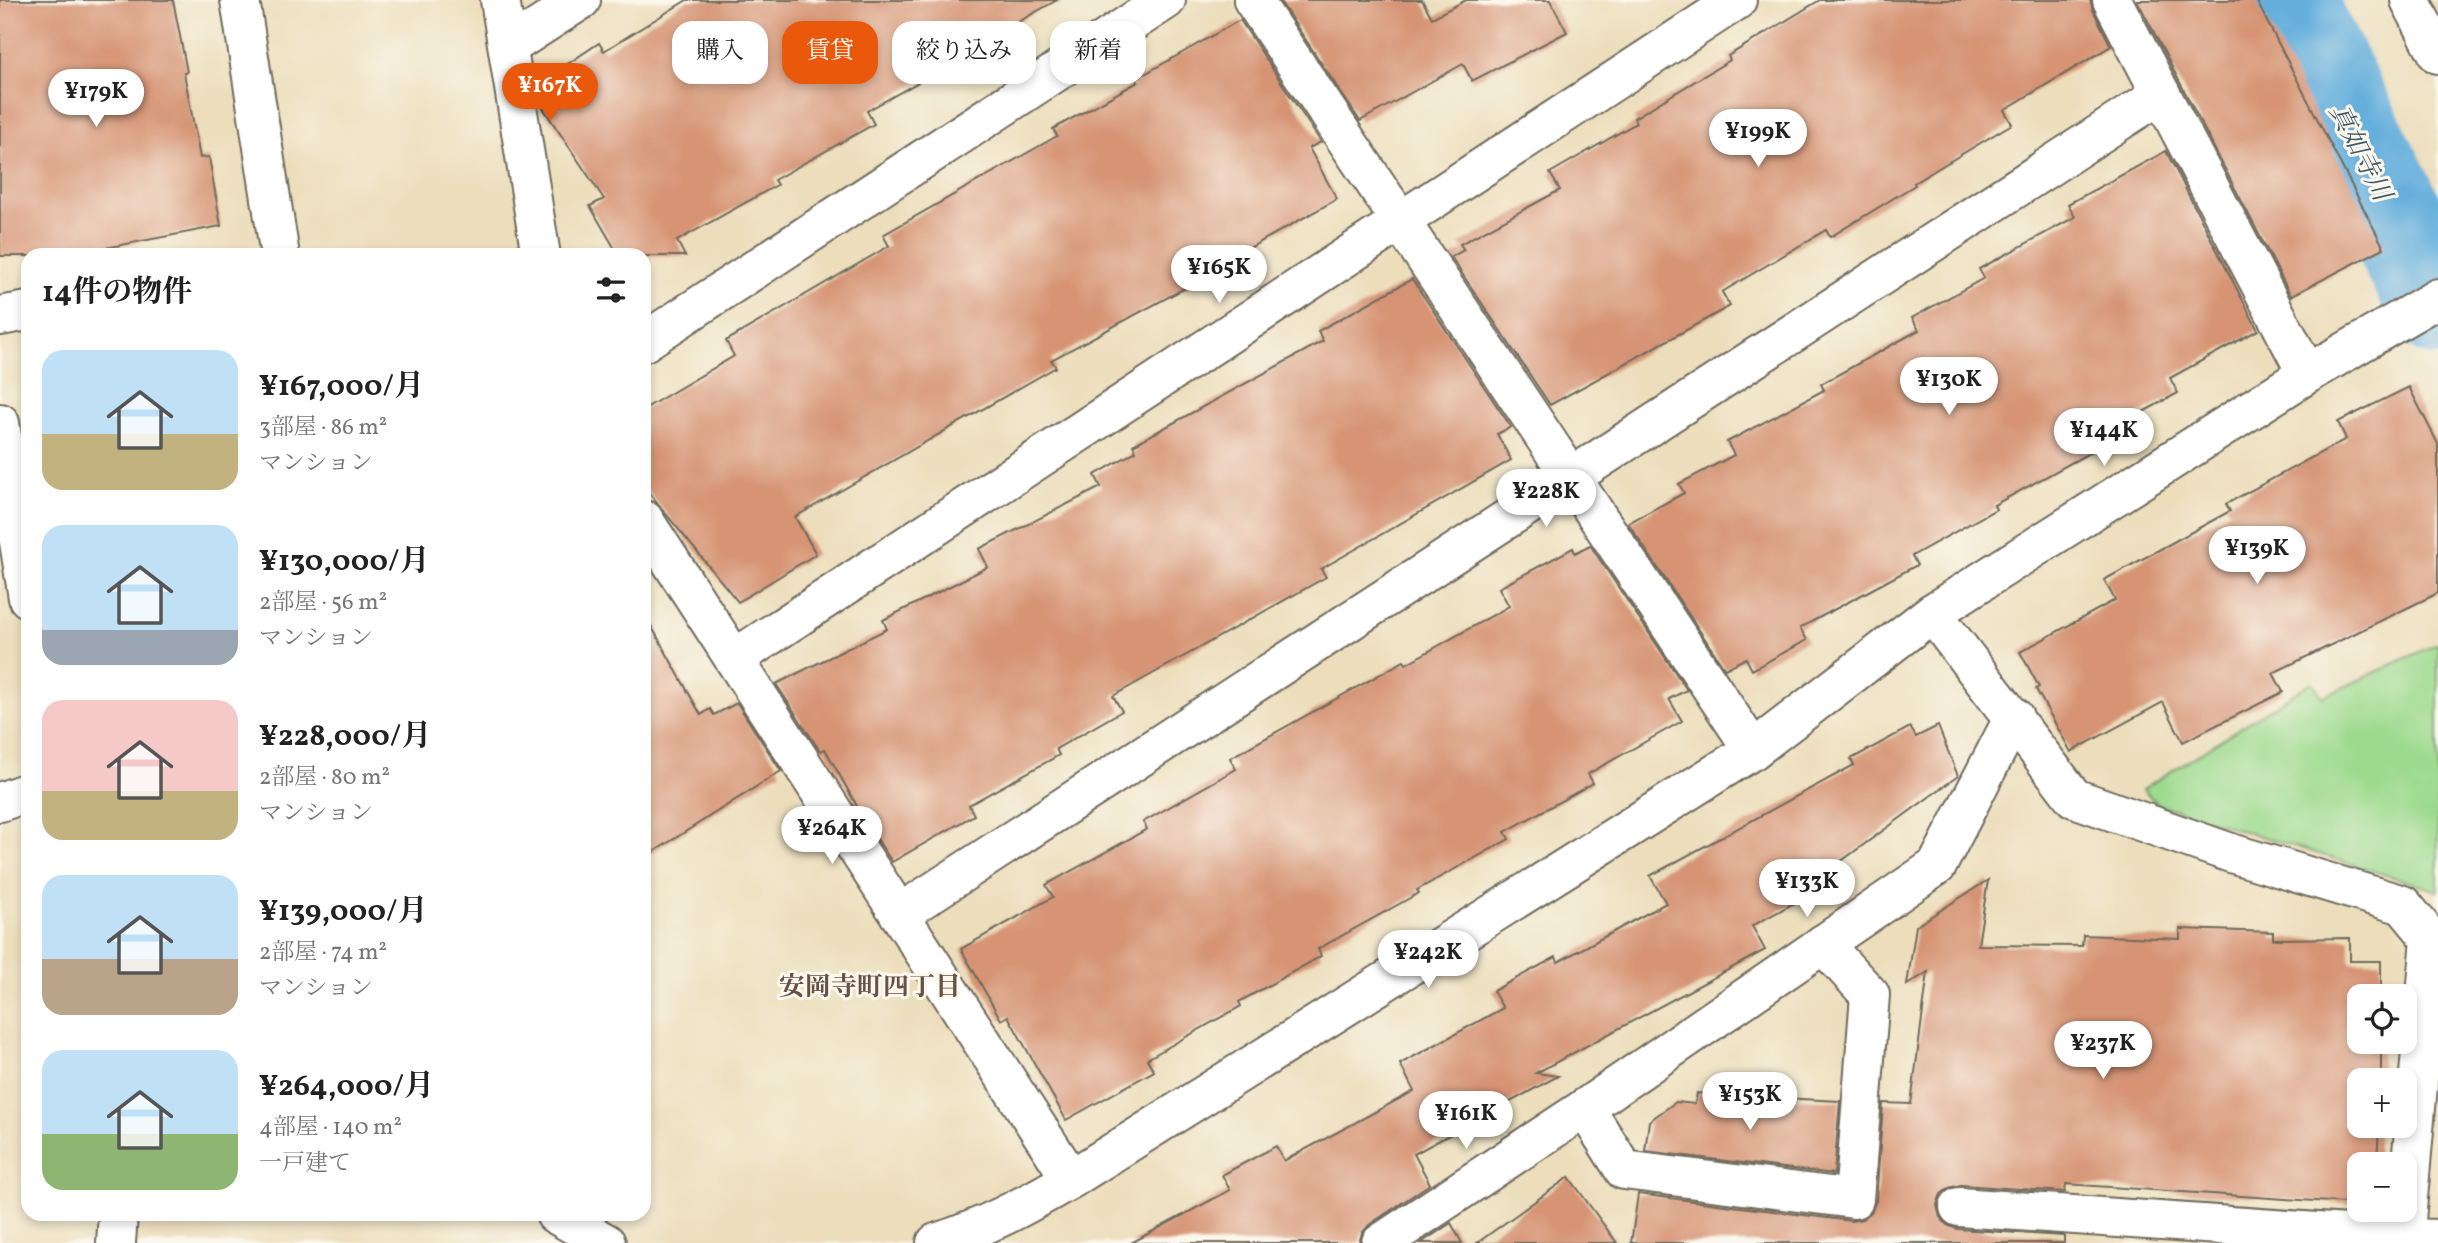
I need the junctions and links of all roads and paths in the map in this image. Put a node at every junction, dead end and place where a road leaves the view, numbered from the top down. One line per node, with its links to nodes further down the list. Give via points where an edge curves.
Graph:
1 (240, 0): 13 (street)
2 (500, 0): 9 (street)
3 (581, 0): 9 (street)
4 (1166, 0): 18 (street)
5 (1253, 0): 12 (street)
6 (1737, 0): 12 (street)
7 (2112, 0): 11 (street)
8 (2410, 0): 10 (street)
9 (508, 47): 14 (street)
10 (2438, 54)
11 (2161, 94): 19 (street); 21 (street)
12 (1401, 221): 21 (street); 25 (street)
13 (279, 248)
14 (540, 248)
15 (2438, 299): 19 (street)
16 (21, 312): 17 (street)
17 (0, 317)
18 (651, 337)
19 (2307, 374): 24 (street)
20 (0, 423): 23 (street)
21 (1571, 477): 27 (street); 30 (street)
22 (651, 531): 25 (street)
23 (21, 554)
24 (1932, 612): 26 (street); 27 (street)
25 (734, 659): 30 (street)
26 (2014, 717): 31 (street, via 1937,866); 32 (street, via 2074,798 2231,853 2403,905 2431,939)
27 (1753, 750): 34 (street)
28 (21, 794): 29 (street)
29 (0, 802)
30 (899, 914): 34 (street)
31 (1823, 944): 33 (street); 33 (street, via 1870,995 1854,1199 1624,1170)
32 (2432, 1001): 38 (street)
33 (1585, 1108): 42 (street)
34 (1071, 1180): 41 (street, via 1015,1211)
35 (1959, 1208): 38 (street)
36 (118, 1221): 39 (street)
37 (567, 1221): 40 (street)
38 (2416, 1240)
39 (116, 1243)
40 (606, 1243)
41 (936, 1243)
42 (1381, 1243)

